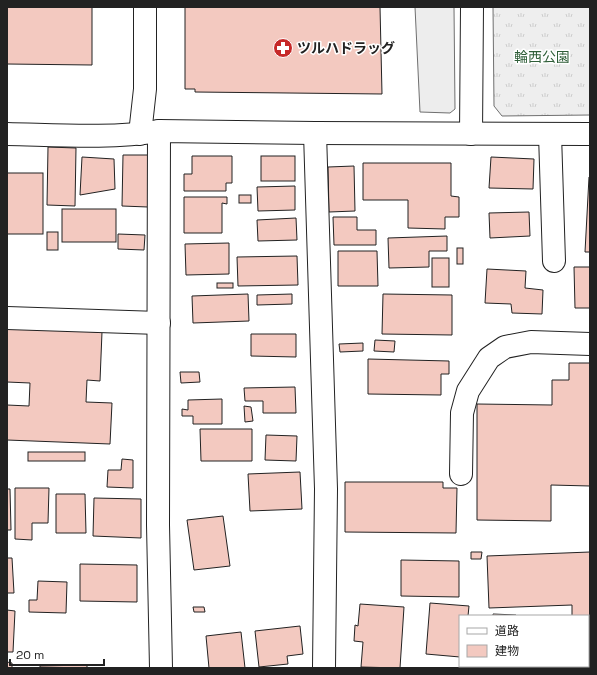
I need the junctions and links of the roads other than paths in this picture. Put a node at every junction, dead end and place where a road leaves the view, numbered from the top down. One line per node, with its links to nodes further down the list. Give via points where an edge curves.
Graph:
1 (145, 7): 3 (street, via 145,89)
2 (472, 7): 6 (street)
3 (150, 132): 4 (street); 5 (street); 11 (street)
4 (315, 133): 6 (street); 15 (street, via 326,490)
5 (7, 134)
6 (471, 134): 7 (street)
7 (550, 134): 8 (street); 9 (street)
8 (590, 134)
9 (554, 261)
10 (7, 318): 11 (street)
11 (159, 323): 14 (street)
12 (590, 344): 13 (street, via 531,342 505,347 489,358 468,391 462,413)
13 (461, 474)
14 (160, 668)
15 (324, 668)

